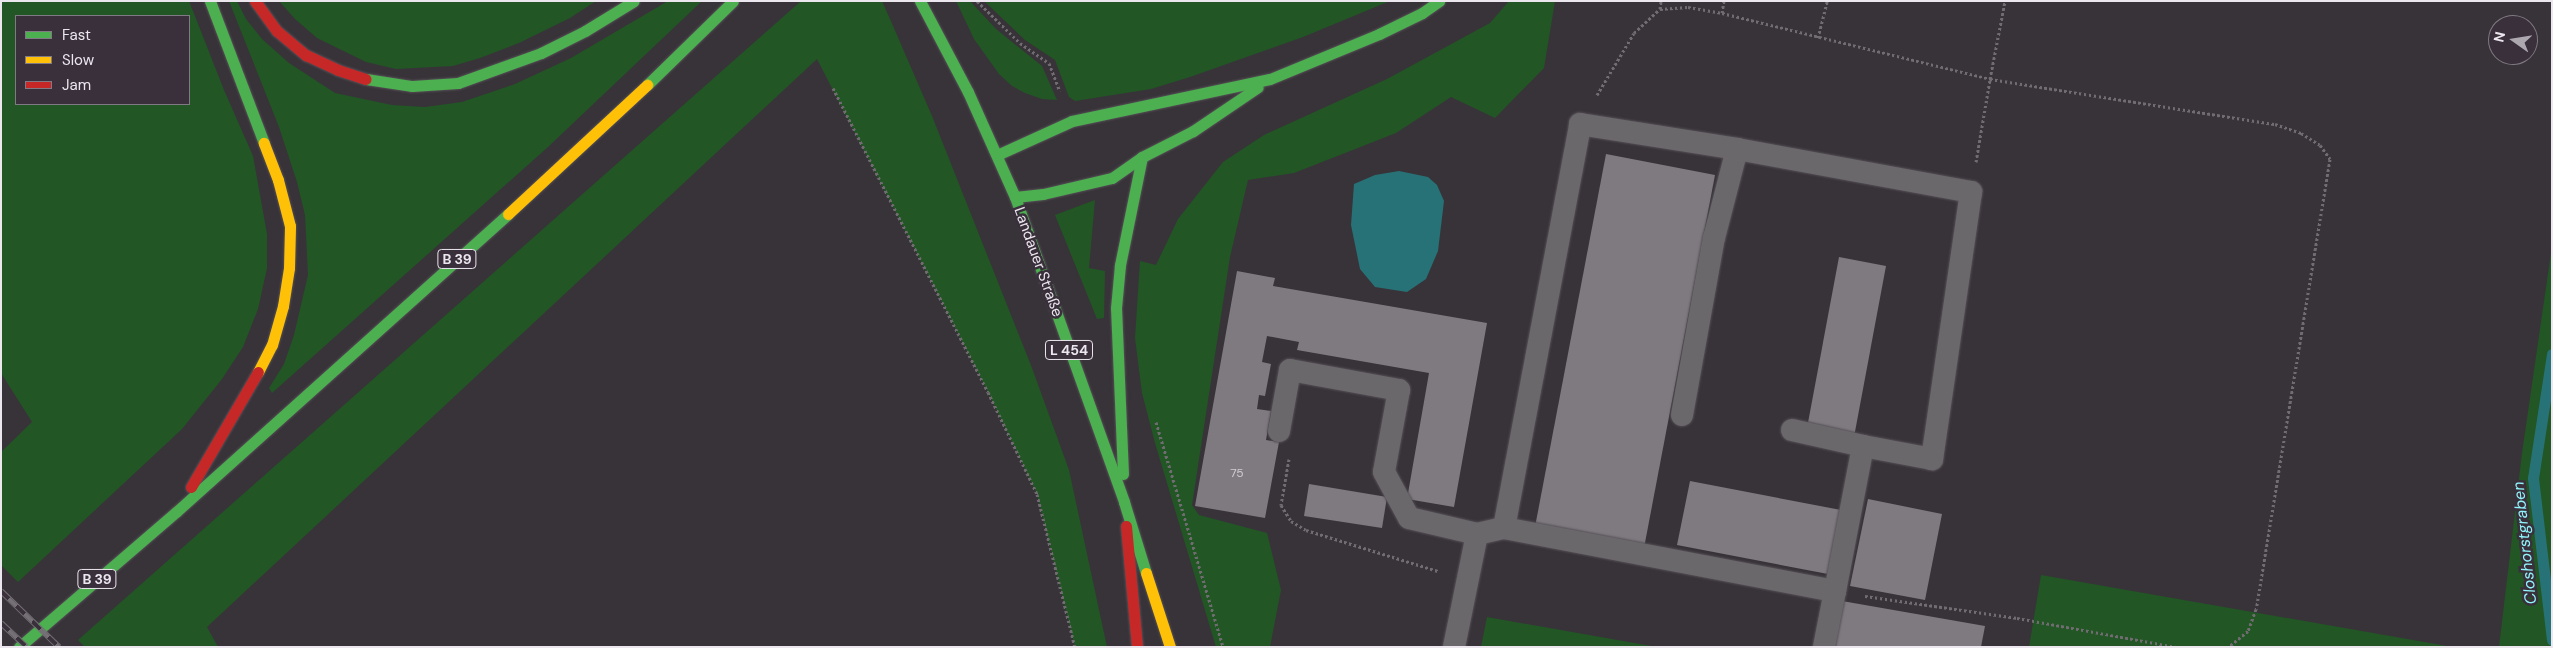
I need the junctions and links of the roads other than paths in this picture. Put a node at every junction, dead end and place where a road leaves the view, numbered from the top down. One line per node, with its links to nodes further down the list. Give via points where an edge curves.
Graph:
1 (210, 1): 17 (main road, via 278,180 290,226 289,268 272,345)
2 (255, 1): 3 (main road, via 276,31 306,55 338,70 377,82 412,86 458,83 541,52 585,31)
3 (634, 1)
4 (734, 1): 17 (main road, B 39, via 628,104)
5 (920, 1): 9 (main road, Landauer Straße / L 454)
6 (1439, 1): 7 (main road, via 1379,34)
7 (1270, 79): 9 (main road, via 1072,121); 10 (main road, via 1193,131)
8 (1737, 149): 12 (lane, via 1714,238); 15 (lane, via 1970,192 1932,459); 18 (lane, via 1580,124)
9 (997, 155): 11 (main road, Landauer Straße / L 454)
10 (1142, 157): 11 (main road, via 1112,178); 16 (main road, via 1120,265 1116,308)
11 (1015, 197): 16 (main road, Landauer Straße / L 454)
12 (1682, 415)
13 (1792, 430): 15 (lane)
14 (1279, 431): 19 (lane, via 1290,370 1399,390 1384,472 1409,518)
15 (1863, 446): 20 (lane)
16 (1124, 502): 22 (main road); 23 (main road, Landauer Straße / L 454)
17 (176, 512): 21 (main road, B 39)
18 (1504, 528): 19 (lane); 20 (lane)
19 (1477, 534): 24 (lane)
20 (1835, 591): 25 (lane)
21 (19, 647)
22 (1137, 647)
23 (1170, 647)
24 (1454, 647)
25 (1824, 647)

